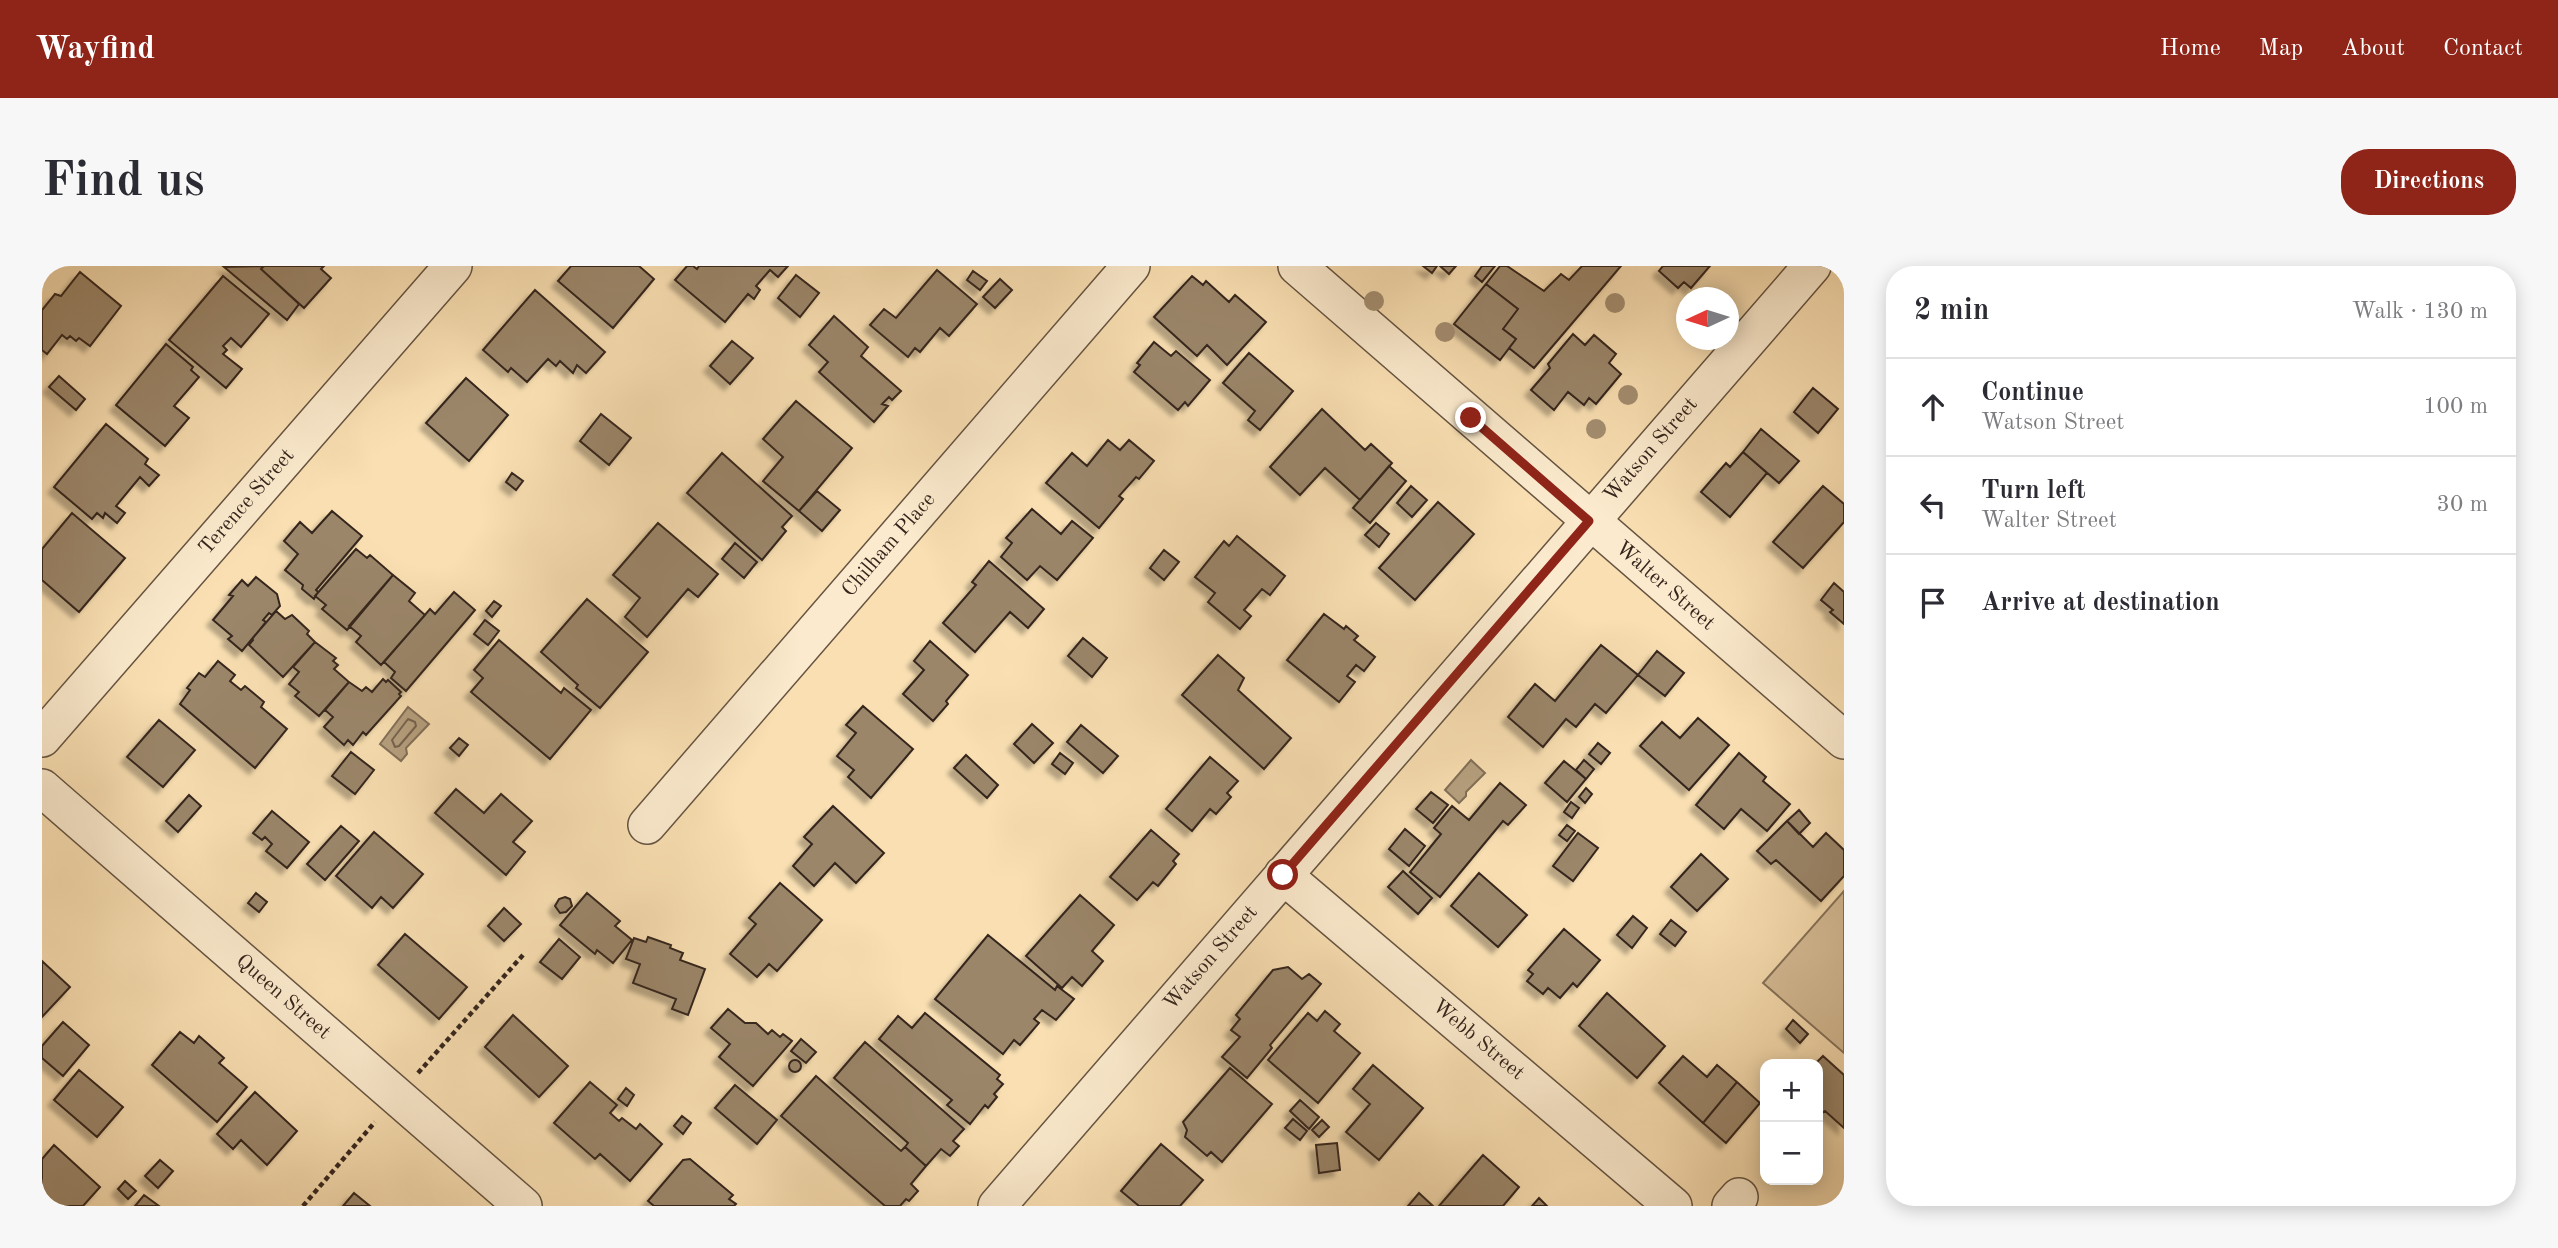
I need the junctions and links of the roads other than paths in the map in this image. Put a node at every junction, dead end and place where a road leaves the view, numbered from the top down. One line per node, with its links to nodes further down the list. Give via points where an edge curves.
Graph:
1 (453, 266): 6 (street, Terence Street)
2 (1132, 266): 9 (street, Chilham Place)
3 (1297, 266): 5 (street, Walter Street)
4 (1812, 266): 5 (street, Watson Street)
5 (1589, 521): 7 (street, Walter Street); 10 (street, Watson Street)
6 (42, 738)
7 (1844, 740)
8 (42, 788): 11 (street, Queen Street)
9 (647, 825)
10 (1283, 875): 12 (street, Watson Street); 13 (street, Webb Street)
11 (523, 1206)
12 (997, 1206)
13 (1673, 1206)

